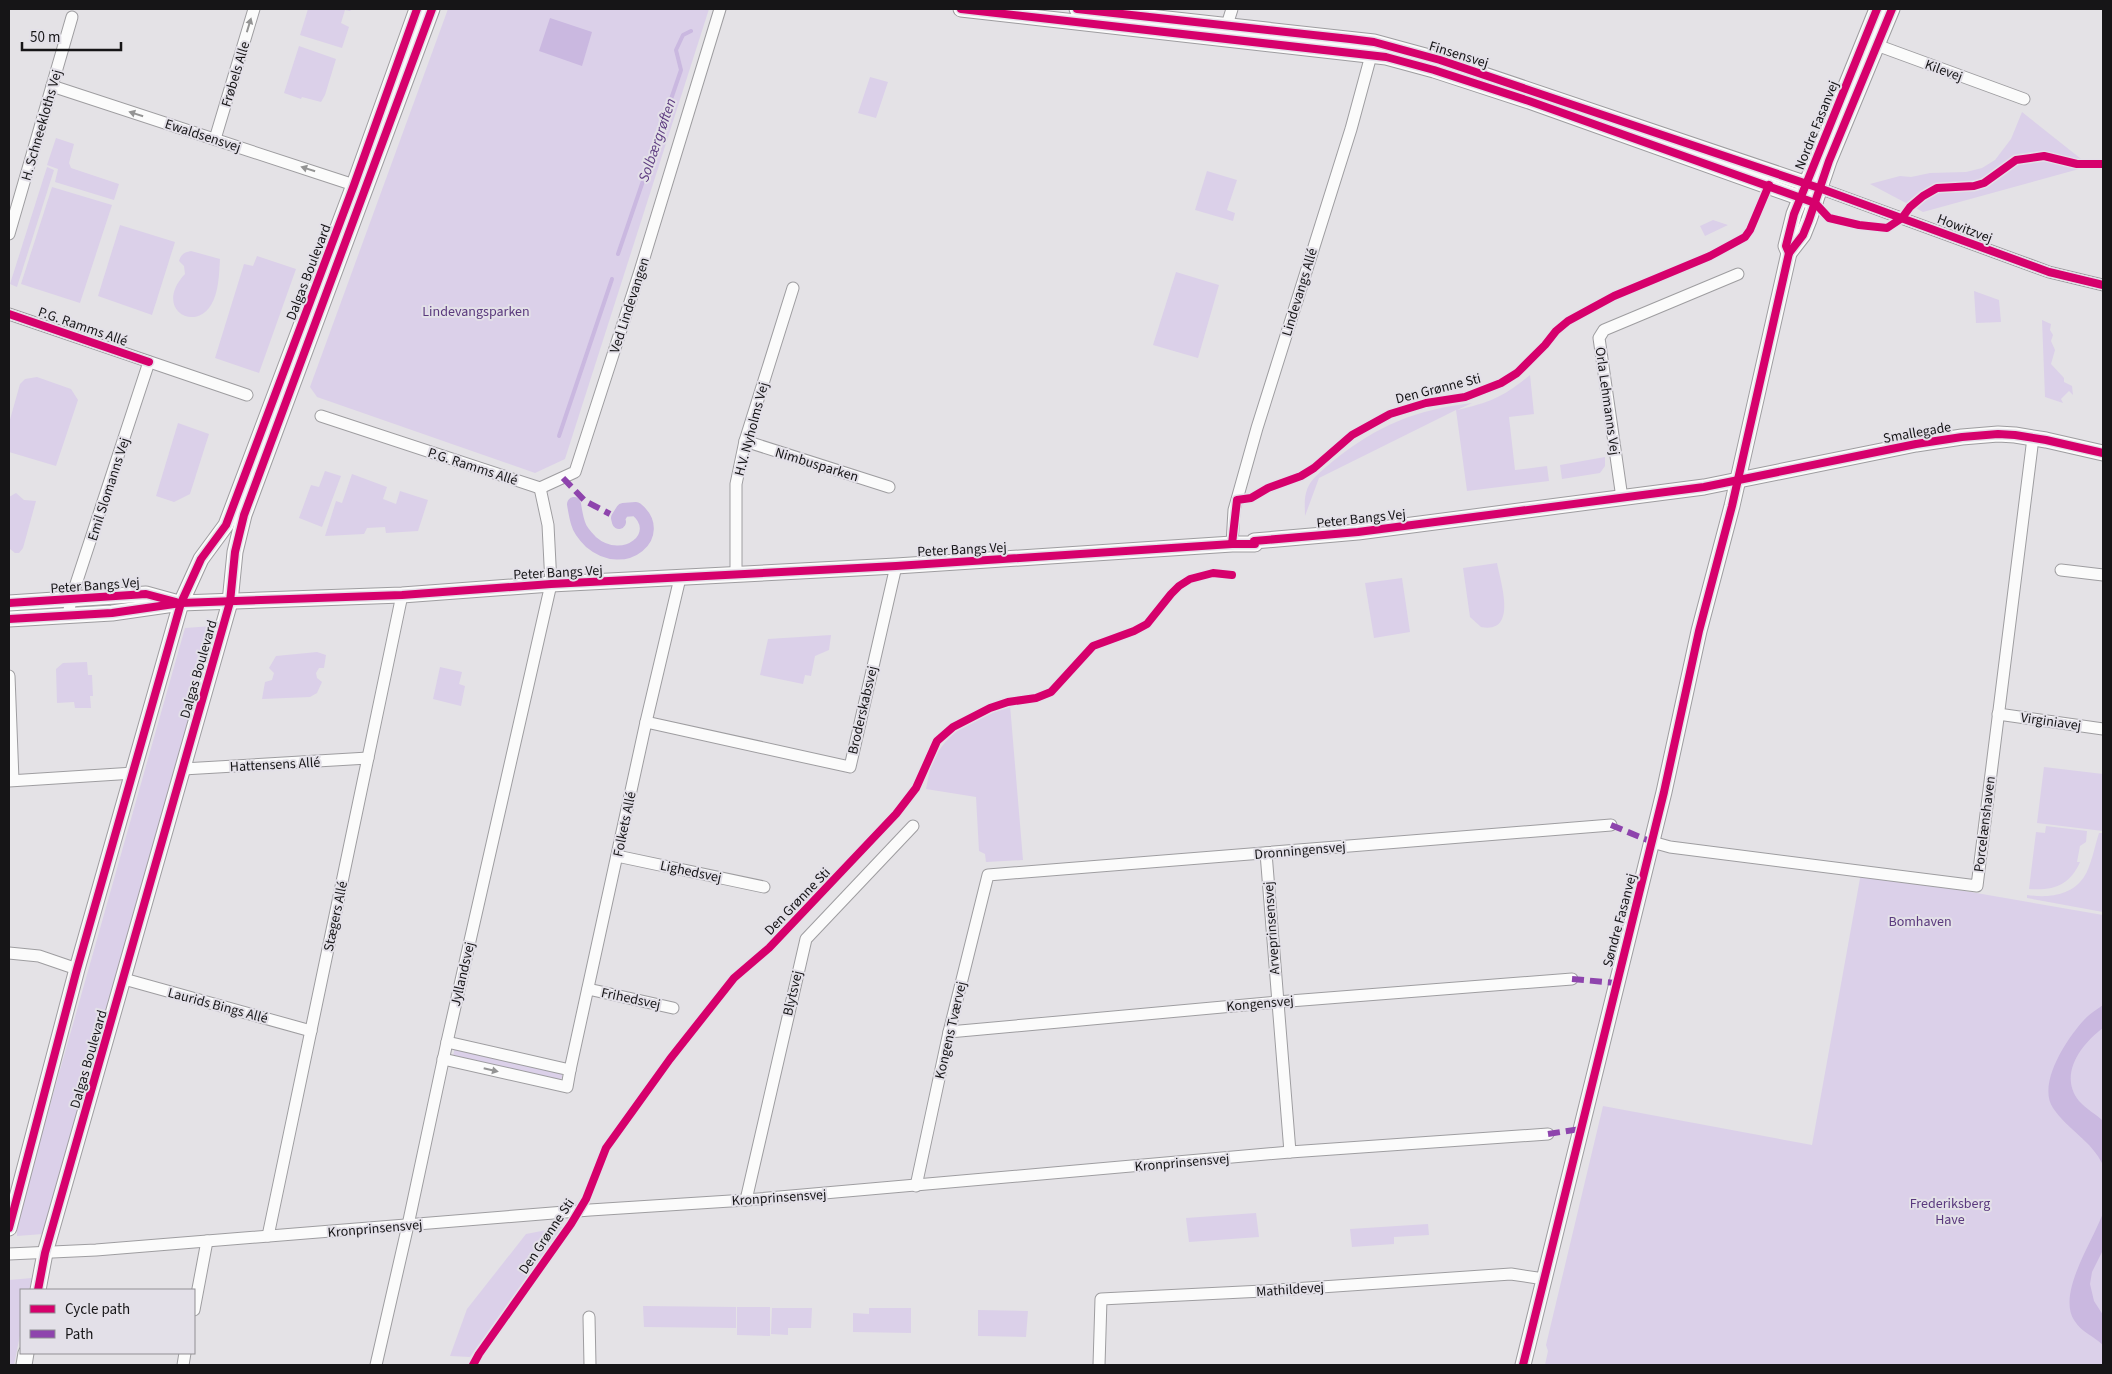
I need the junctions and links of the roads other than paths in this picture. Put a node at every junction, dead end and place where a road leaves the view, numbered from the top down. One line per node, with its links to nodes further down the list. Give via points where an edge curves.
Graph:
1 (254, 9): 16 (street, Frøbels Alle, one-way to 1)
2 (417, 9): 17 (street, Dalgas Boulevard)
3 (432, 9): 17 (street, Dalgas Boulevard)
4 (720, 9): 32 (street, Ved Lindevangen, via 575,472)
5 (961, 9): 11 (street, Finsensvej)
6 (1077, 9): 11 (street, Finsensvej)
7 (1232, 9): 11 (street)
8 (1877, 9): 12 (street, Nordre Fasanvej)
9 (1892, 9): 12 (street, Nordre Fasanvej)
10 (72, 17): 14 (street, H. Schneekloths Vej)
11 (1224, 31): 13 (street, Finsensvej)
12 (1870, 42): 15 (street, Kilevej); 18 (street, Nordre Fasanvej, via 1828,162)
13 (1373, 48): 18 (street, Finsensvej, via 1418,60 1440,60 1532,96); 34 (street, Lindevangs Allé, via 1267,394 1237,500)
14 (52, 86): 16 (street, Ewaldsensvej, one-way to 14); 19 (street, H. Schneekloths Vej)
15 (2024, 99)
16 (215, 139): 17 (street, Ewaldsensvej, one-way to 16)
17 (360, 186): 43 (street, Dalgas Boulevard, via 244,515 235,552); 45 (street, Dalgas Boulevard, via 226,525 201,559)
18 (1810, 193): 21 (street, Howitzvej); 30 (street, Nordre Fasanvej, via 1803,235 1789,253)
19 (9, 234)
20 (1738, 274): 33 (street, Orla Lehmanns Vej, via 1604,330 1599,338)
21 (2103, 287)
22 (793, 288): 28 (street, H.V. Nyholms Vej)
23 (9, 314): 24 (street, P.G. Ramms Allé)
24 (149, 362): 25 (street, P.G. Ramms Allé); 42 (street, Emil Slomanns Vej)
25 (247, 395)
26 (321, 416): 32 (street, P.G. Ramms Allé)
27 (2033, 438): 29 (street, Smallegade); 30 (street, Smallegade, via 1998,434 1962,437); 49 (street, Porcelænshaven)
28 (745, 441): 31 (street, Nimbusparken); 37 (street, H.V. Nyholms Vej, via 736,484)
29 (2103, 453)
30 (1737, 481): 33 (street, Peter Bangs Vej); 58 (street, Søndre Fasanvej, via 1699,631)
31 (889, 487)
32 (540, 488): 40 (street, via 548,525)
33 (1622, 498): 34 (street, Peter Bangs Vej, via 1358,532)
34 (1232, 544): 35 (street, Peter Bangs Vej)
35 (896, 566): 37 (street, Peter Bangs Vej); 50 (street, Broderskabsvej, via 850,767)
36 (2061, 570): 38 (street)
37 (736, 575): 39 (street, Peter Bangs Vej)
38 (2103, 575)
39 (680, 578): 40 (street, Peter Bangs Vej); 50 (street, Folkets Allé)
40 (552, 584): 41 (street, Peter Bangs Vej); 72 (street, Jyllandsvej)
41 (402, 595): 43 (street, Peter Bangs Vej); 52 (street, Stægers Allé)
42 (71, 598): 44 (street, Peter Bangs Vej); 45 (street, Peter Bangs Vej, via 146,594); 46 (street, Emil Slomanns Vej)
43 (230, 602): 45 (street, Peter Bangs Vej); 53 (street, Dalgas Boulevard)
44 (9, 603)
45 (181, 603): 46 (street, Peter Bangs Vej); 54 (street, Dalgas Boulevard)
46 (68, 616): 47 (street, Peter Bangs Vej)
47 (9, 619)
48 (9, 676): 55 (street)
49 (1998, 714): 51 (street, Virginiavej); 58 (street, Porcelænshaven, via 1977,886 1670,847)
50 (646, 722): 60 (street, Folkets Allé)
51 (2103, 729)
52 (368, 758): 53 (street, Hattensens Allé); 70 (street, Stægers Allé)
53 (183, 769): 65 (street, Dalgas Boulevard)
54 (134, 773): 55 (street); 64 (street, Dalgas Boulevard)
55 (11, 780)
56 (1611, 825): 59 (street, Dronningensvej)
57 (913, 826): 78 (street, Blytsvej, via 806,939)
58 (1652, 842): 85 (street, Søndre Fasanvej)
59 (1266, 853): 61 (street, Dronningensvej); 68 (street, Arveprinsensvej)
60 (617, 856): 62 (street, Lighedsvej); 67 (street, Folkets Allé)
61 (988, 875): 71 (street, Kongens Tværvej)
62 (764, 887)
63 (9, 952): 64 (street, via 40,956)
64 (77, 969): 80 (street, Dalgas Boulevard)
65 (124, 979): 70 (street, Laurids Bings Allé); 83 (street, Dalgas Boulevard)
66 (1572, 979): 68 (street, Kongensvej)
67 (588, 989): 69 (street, Frihedsvej); 74 (street, Folkets Allé)
68 (1277, 1002): 71 (street, Kongensvej); 76 (street, Arveprinsensvej)
69 (674, 1008)
70 (311, 1031): 81 (street, Stægers Allé)
71 (949, 1032): 77 (street, Kongens Tværvej)
72 (447, 1042): 73 (street, Jyllandsvej); 74 (street)
73 (443, 1059): 74 (street, Folkets Allé, one-way to 74, via 567,1087); 79 (street, Jyllandsvej)
74 (570, 1070)
75 (1548, 1134): 76 (street, Kronprinsensvej)
76 (1290, 1152): 77 (street, Kronprinsensvej)
77 (916, 1186): 78 (street, Kronprinsensvej)
78 (746, 1200): 79 (street, Kronprinsensvej)
79 (408, 1225): 81 (street, Kronprinsensvej); 89 (street, Jyllandsvej)
80 (9, 1228)
81 (268, 1236): 82 (street, Kronprinsensvej)
82 (207, 1242): 83 (street, Kronprinsensvej); 87 (street)
83 (45, 1253): 84 (street, Kronprinsensvej); 86 (street, Dalgas Boulevard)
84 (9, 1254)
85 (1544, 1279): 91 (street, Mathildevej, via 1511,1274 1101,1299); 92 (street, Søndre Fasanvej)
86 (38, 1289)
87 (195, 1305)
88 (590, 1317): 90 (street)
89 (376, 1365)
90 (590, 1365)
91 (1099, 1365)
92 (1523, 1365)

